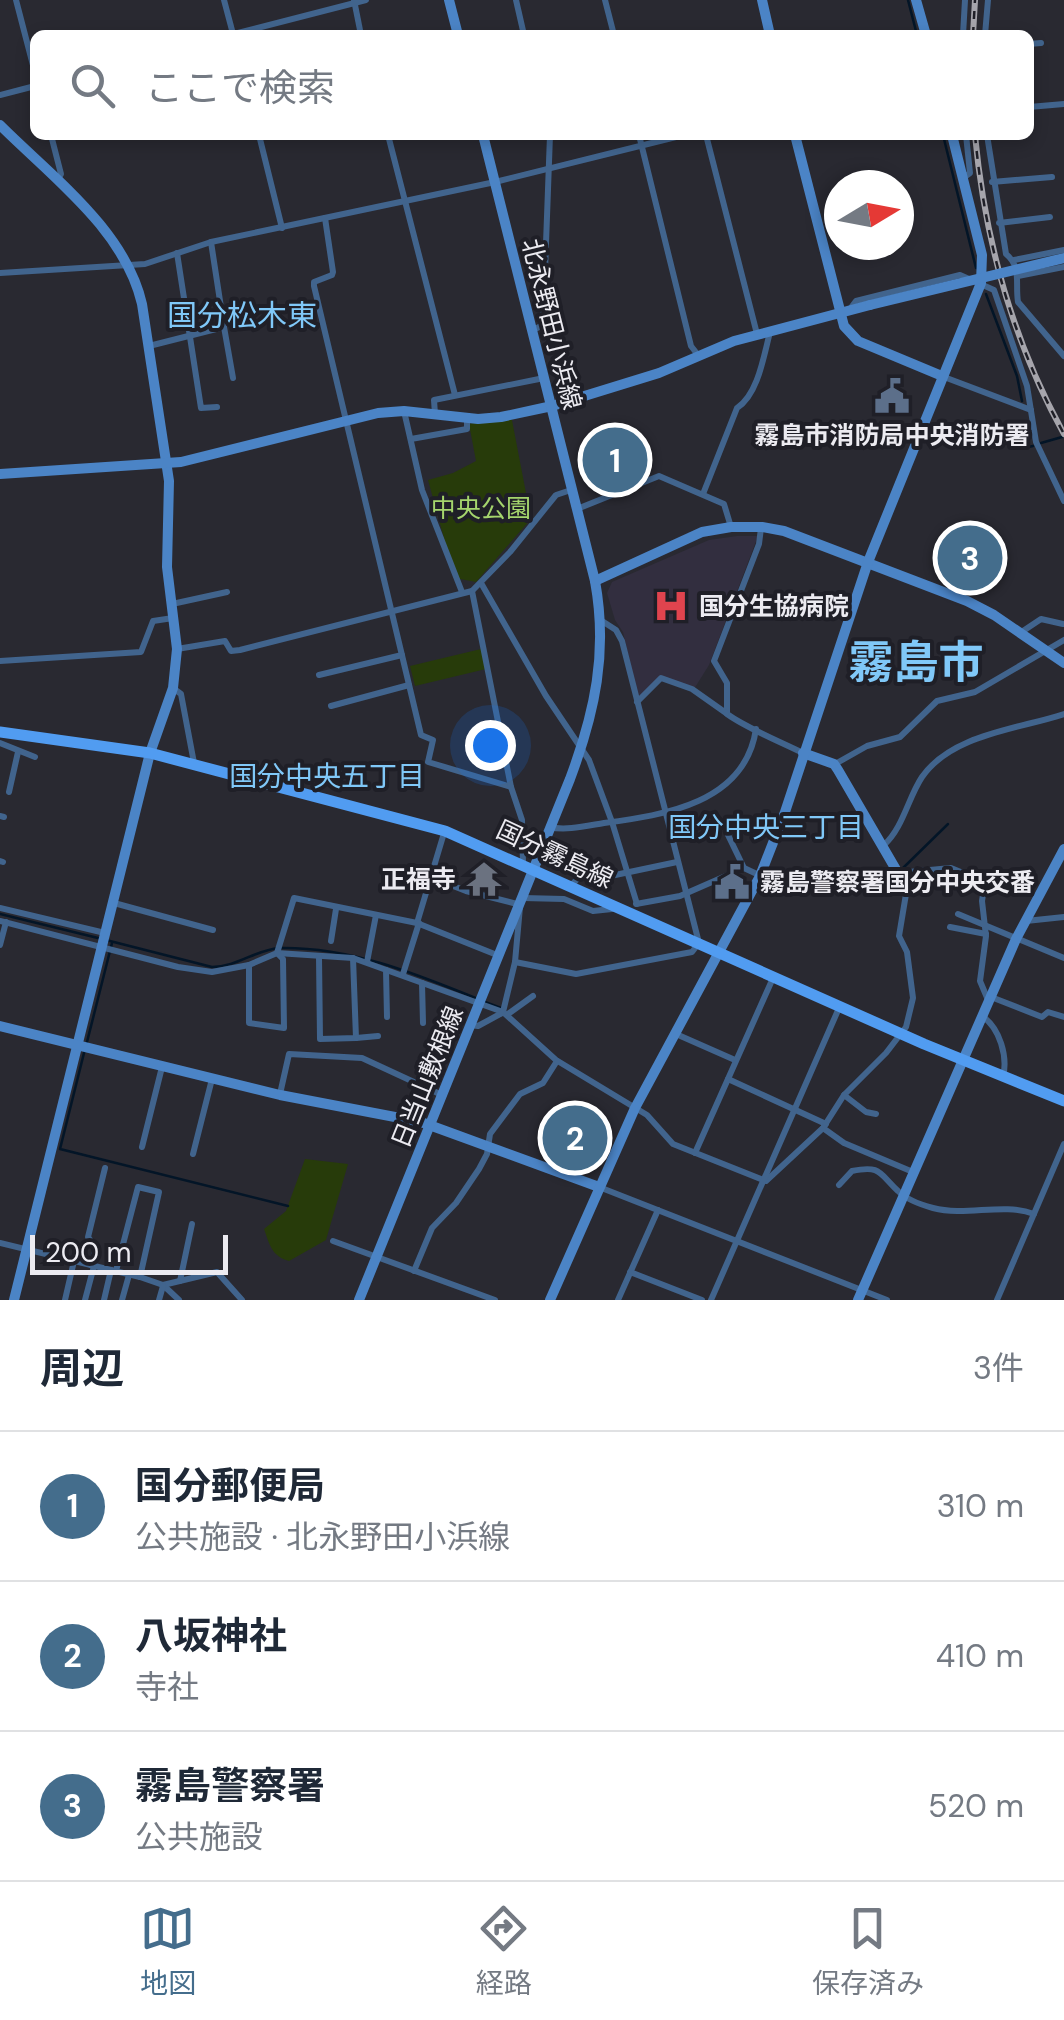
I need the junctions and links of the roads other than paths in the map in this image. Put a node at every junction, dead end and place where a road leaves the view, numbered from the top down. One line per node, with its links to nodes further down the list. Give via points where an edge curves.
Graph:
1 (16, 0): 24 (street)
2 (224, 0): 12 (street)
3 (366, 0): 11 (street)
4 (449, 0): 15 (street)
5 (516, 0): 16 (street)
6 (605, 0): 17 (street)
7 (762, 0): 18 (street)
8 (916, 0): 19 (street)
9 (965, 0): 20 (street)
10 (988, 0): 21 (street)
11 (354, 3): 13 (street); 14 (street)
12 (231, 30)
13 (251, 30)
14 (360, 30)
15 (457, 30)
16 (523, 30)
17 (613, 30)
18 (769, 30)
19 (925, 30)
20 (963, 30)
21 (985, 30)
22 (1041, 43): 23 (street)
23 (1034, 44)
24 (30, 54)
25 (30, 87): 26 (street)
26 (0, 95)
27 (1064, 104): 28 (street)
28 (1034, 106)
29 (0, 124): 46 (street)
30 (52, 140): 46 (street)
31 (259, 140): 53 (street)
32 (389, 140): 49 (street)
33 (484, 140): 47 (street, 北永野田小浜線)
34 (550, 140): 43 (street)
35 (640, 140): 42 (street)
36 (665, 140): 42 (street)
37 (707, 140): 68 (street)
38 (797, 140): 64 (street)
39 (953, 140): 45 (street)
40 (967, 140): 45 (street, via 970,173)
41 (988, 140): 48 (street)
42 (642, 146): 43 (street); 71 (street)
43 (550, 169): 47 (street); 66 (street, via 543,325)
44 (1052, 177): 48 (street)
45 (963, 178): 63 (street, via 982,255)
46 (57, 182): 59 (street, via 104,228)
47 (495, 182): 49 (street); 66 (street, 北永野田小浜線)
48 (992, 182): 52 (street)
49 (405, 201): 50 (street); 76 (street)
50 (324, 218): 53 (street); 83 (street, via 333,272 314,286)
51 (1050, 218): 52 (street)
52 (998, 223): 58 (street)
53 (282, 228): 54 (street)
54 (211, 242): 56 (street); 65 (street)
55 (1064, 250): 58 (street)
56 (176, 254): 59 (street); 69 (street)
57 (1064, 258): 64 (street, bridge)
58 (1014, 260): 62 (street)
59 (129, 266): 61 (street); 70 (street)
60 (1064, 267): 62 (street)
61 (0, 274)
62 (1018, 276): 72 (street, via 1020,305)
63 (981, 283): 64 (street, via 960,275 856,302); 73 (street); 79 (street, via 994,290)
64 (844, 312): 67 (street); 73 (street, via 852,337)
65 (224, 327): 69 (street); 74 (street)
66 (533, 330): 75 (street, 北永野田小浜線)
67 (771, 331): 68 (street); 88 (street)
68 (757, 334): 71 (street)
69 (190, 335): 70 (street); 78 (street, via 202,408)
70 (149, 346): 85 (street)
71 (698, 356): 77 (street)
72 (1064, 356)
73 (942, 376): 79 (street); 93 (street)
74 (233, 378)
75 (545, 378): 76 (street); 77 (street, 北永野田小浜線)
76 (455, 395): 81 (street, via 434,400)
77 (552, 406): 82 (street); 87 (street, 北永野田小浜線)
78 (218, 407)
79 (1031, 410): 89 (street, via 1036,442)
80 (404, 411): 81 (street); 83 (street); 84 (street)
81 (435, 414): 82 (street)
82 (467, 418): 84 (street, via 467,430)
83 (346, 421): 85 (street); 100 (street)
84 (410, 439): 98 (street, via 422,490)
85 (166, 464): 86 (street); 99 (street)
86 (0, 474)
87 (572, 490): 90 (street, 北永野田小浜線); 95 (street, via 556,495)
88 (704, 494): 90 (street, via 659,476); 91 (street, via 724,504)
89 (1064, 501)
90 (577, 509): 94 (street, 北永野田小浜線)
91 (731, 526): 92 (street); 94 (street, via 690,536)
92 (762, 526): 93 (street); 116 (street, via 714,657 727,684)
93 (868, 562): 104 (street, via 967,602); 124 (street)
94 (595, 580): 102 (street, 北永野田小浜線)
95 (481, 583): 96 (street); 121 (street)
96 (472, 591): 98 (street); 128 (street)
97 (227, 592): 99 (street)
98 (462, 592): 100 (street)
99 (172, 604): 101 (street)
100 (391, 613): 106 (street, via 231,652 225,641); 108 (street)
101 (173, 618): 106 (street); 109 (street, via 152,621 140,652)
102 (602, 620): 114 (street, via 619,635); 121 (street, 北永野田小浜線, via 596,696)
103 (1064, 622): 104 (street, via 1038,620); 105 (street)
104 (1020, 634): 107 (street)
105 (1063, 640): 107 (street)
106 (177, 650): 113 (street)
107 (1046, 651): 110 (street); 127 (street, via 975,692 937,701 900,737)
108 (402, 656): 111 (street); 112 (street)
109 (0, 661)
110 (1064, 664)
111 (319, 675)
112 (409, 685): 115 (street); 128 (street, via 421,736 432,740 430,765)
113 (173, 688): 123 (street); 126 (street, via 181,694)
114 (637, 702): 116 (street, via 661,678); 130 (street)
115 (330, 706)
116 (728, 714): 118 (street)
117 (1064, 714): 135 (street, via 948,754 921,779)
118 (756, 729): 124 (street); 130 (street, via 751,754 726,785)
119 (0, 732): 123 (main road, 国分霧島線)
120 (0, 743): 122 (street)
121 (582, 748): 131 (street); 132 (street, 北永野田小浜線)
122 (18, 752): 125 (street); 129 (street)
123 (150, 753): 126 (main road, 国分霧島線); 147 (street)
124 (802, 753): 127 (street); 142 (street)
125 (35, 757)
126 (194, 764): 133 (main road, 国分霧島線)
127 (834, 764): 135 (street)
128 (511, 787): 138 (street)
129 (9, 792)
130 (664, 814): 131 (street); 137 (street)
131 (612, 822): 132 (street); 140 (street)
132 (549, 828): 138 (street, 北永野田小浜線)
133 (445, 832): 138 (main road, 国分霧島線); 143 (street)
134 (728, 836): 139 (street)
135 (884, 845): 141 (street)
136 (1064, 849): 154 (street)
137 (677, 862): 140 (street); 145 (street)
138 (528, 867): 144 (main road, 国分霧島線); 146 (street, 日当山敷根線)
139 (744, 868): 142 (street); 145 (street)
140 (627, 873): 144 (street, via 578,878); 149 (street)
141 (898, 873): 157 (street, via 952,868 985,882); 190 (street, via 906,884 899,936 908,952 913,998)
142 (760, 876): 167 (street)
143 (430, 878): 146 (street); 156 (street)
144 (572, 886): 149 (main road, 国分霧島線)
145 (685, 894): 149 (street); 164 (street)
146 (519, 901): 149 (street, via 564,899 593,911); 168 (street, 日当山敷根線); 173 (street)
147 (112, 902): 159 (street); 162 (street)
148 (0, 908): 162 (street)
149 (628, 908): 164 (main road, 国分霧島線)
150 (336, 909): 152 (street); 163 (street); 166 (street, via 294,898)
151 (958, 914): 157 (street)
152 (376, 915): 156 (street); 172 (street)
153 (1064, 918): 154 (street)
154 (1025, 920): 161 (street)
155 (3, 922): 162 (street); 165 (street)
156 (418, 923): 168 (street); 176 (street)
157 (986, 924): 160 (street); 161 (street)
158 (950, 927): 160 (street)
159 (214, 930)
160 (986, 934): 180 (street, via 980,981)
161 (1016, 939): 171 (street); 180 (street)
162 (103, 940): 174 (street, via 212,972); 194 (street)
163 (330, 941)
164 (699, 943): 167 (main road, 国分霧島線); 173 (street, via 692,952 576,974)
165 (0, 945)
166 (278, 949): 169 (street); 174 (street); 174 (street, via 284,1028 250,1023)
167 (721, 951): 177 (main road, 国分霧島線); 191 (street)
168 (497, 955): 181 (street, 日当山敷根線)
169 (319, 956): 170 (street); 193 (street, via 320,1039)
170 (353, 958): 172 (street); 193 (street)
171 (1064, 958)
172 (368, 959): 175 (street)
173 (515, 962): 183 (street)
174 (249, 965)
175 (386, 970): 176 (street); 185 (street)
176 (404, 972): 178 (street)
177 (774, 976): 182 (main road, 国分霧島線); 196 (street)
178 (422, 983): 181 (street); 187 (street)
179 (533, 996): 183 (street)
180 (990, 999): 184 (street); 186 (street, via 1042,1017)
181 (478, 1001): 183 (street); 188 (street, 日当山敷根線)
182 (840, 1005): 190 (main road, 国分霧島線); 207 (street)
183 (505, 1011): 188 (street); 195 (street)
184 (982, 1016): 197 (street); 199 (street, via 1004,1049)
185 (387, 1017)
186 (1064, 1017)
187 (423, 1024)
188 (470, 1025): 203 (street, 日当山敷根線)
189 (0, 1026): 194 (street)
190 (902, 1033): 197 (main road, 国分霧島線); 204 (street)
191 (676, 1034): 196 (street); 206 (street)
192 (378, 1036): 193 (street)
193 (356, 1038)
194 (76, 1046): 198 (street); 229 (street)
195 (556, 1060): 206 (street); 211 (street, via 543,1083 520,1094)
196 (736, 1060): 201 (street)
197 (963, 1060): 199 (main road, 国分霧島線); 218 (street)
198 (162, 1067): 200 (street); 213 (street)
199 (1003, 1077): 205 (main road, 国分霧島線)
200 (212, 1079): 202 (street); 214 (street)
201 (728, 1079): 207 (street); 215 (street)
202 (280, 1095): 203 (street, via 288,1054 362,1058); 209 (street)
203 (442, 1095): 209 (street, 日当山敷根線)
204 (844, 1096): 208 (street); 210 (street)
205 (1064, 1101)
206 (635, 1108): 215 (street, via 673,1144); 221 (street)
207 (795, 1108): 210 (street); 219 (street)
208 (876, 1114)
209 (429, 1124): 211 (street); 230 (street, 日当山敷根線)
210 (825, 1126): 218 (street, via 844,1143); 219 (street)
211 (487, 1144): 221 (street); 234 (street, via 456,1203 432,1228)
212 (1064, 1144): 216 (street)
213 (142, 1147)
214 (193, 1154)
215 (694, 1154): 219 (street)
216 (1060, 1165): 224 (street)
217 (105, 1168): 232 (street, via 88,1237 96,1248)
218 (914, 1172): 222 (street)
219 (766, 1181): 227 (street)
220 (839, 1185): 222 (street, via 852,1171 878,1170)
221 (599, 1187): 223 (street); 252 (street)
222 (903, 1195): 224 (street, via 936,1209); 240 (street)
223 (658, 1210): 227 (street); 235 (street)
224 (1034, 1214): 257 (street)
225 (192, 1224): 238 (street)
226 (333, 1241): 230 (street)
227 (738, 1241): 240 (street); 255 (street)
228 (0, 1242): 229 (street)
229 (26, 1249): 231 (street); 242 (street)
230 (377, 1257): 234 (street); 250 (street, 日当山敷根線)
231 (74, 1261): 232 (street); 243 (street)
232 (92, 1266): 233 (street); 244 (street)
233 (114, 1271): 236 (street); 237 (street, via 138,1188 159,1192); 245 (street)
234 (414, 1271): 251 (street)
235 (630, 1272): 253 (street); 254 (street)
236 (128, 1275): 237 (street); 246 (street)
237 (140, 1277): 239 (street)
238 (180, 1280): 239 (street); 241 (street, via 217,1272)
239 (163, 1285): 247 (street); 248 (street)
240 (860, 1295): 256 (street)
241 (234, 1296): 249 (street)
242 (14, 1300)
243 (65, 1300)
244 (85, 1300)
245 (104, 1300)
246 (122, 1300)
247 (159, 1300)
248 (179, 1300)
249 (242, 1300)
250 (359, 1300)
251 (495, 1300)
252 (550, 1300)
253 (618, 1300)
254 (702, 1300)
255 (712, 1300)
256 (886, 1300)
257 (996, 1300)

